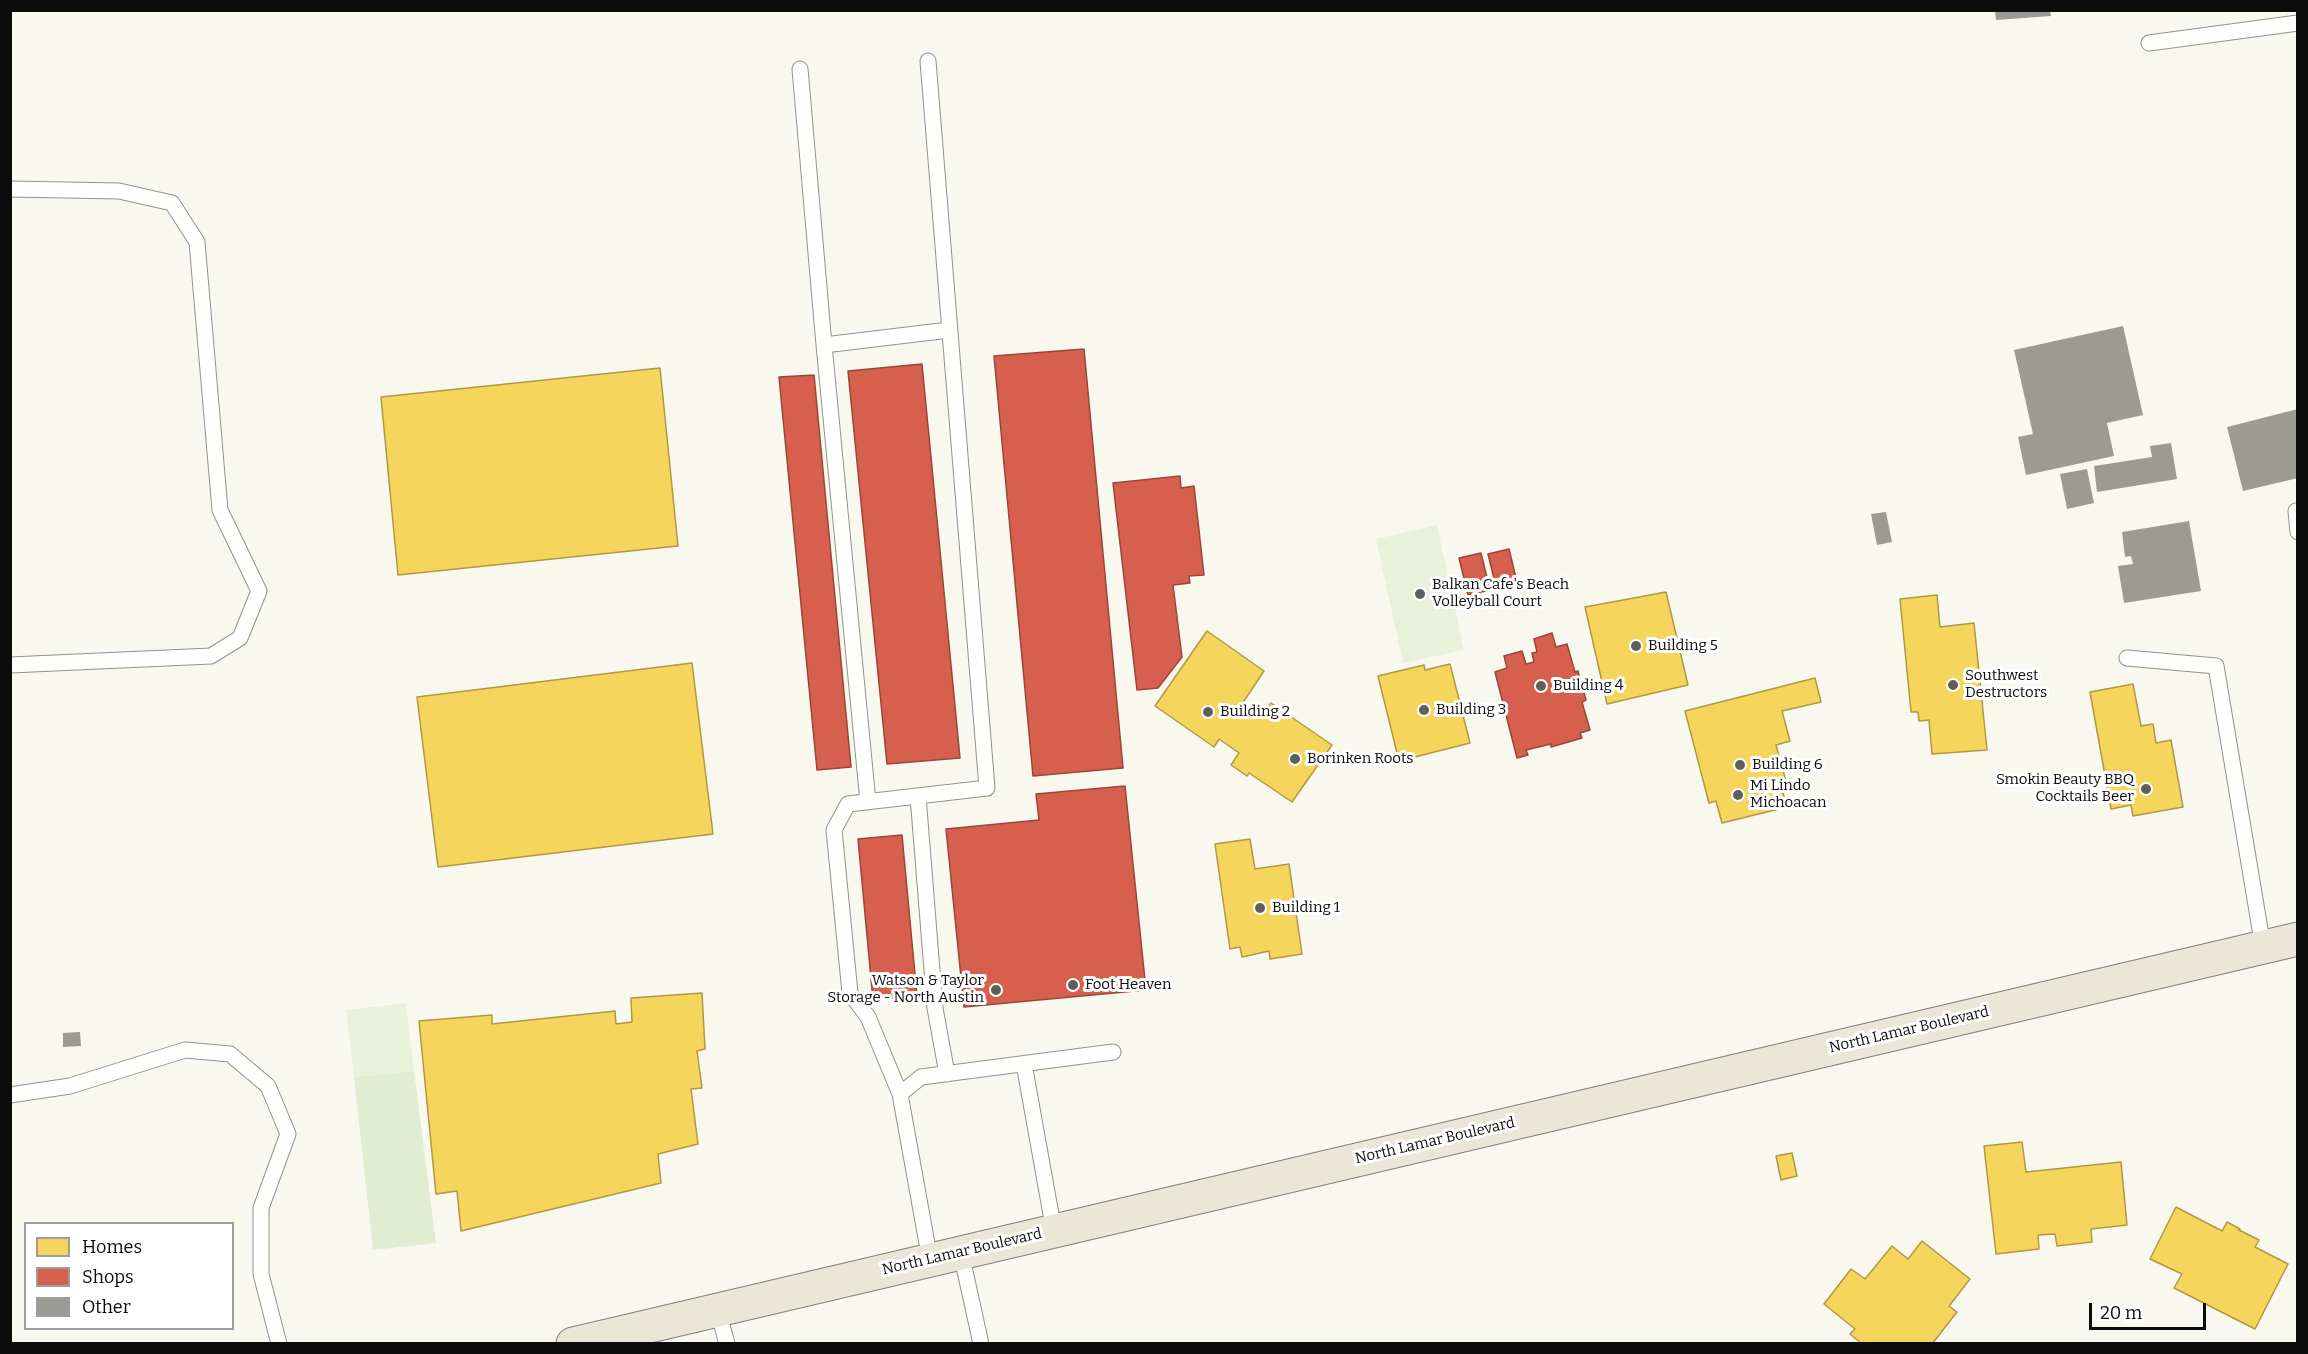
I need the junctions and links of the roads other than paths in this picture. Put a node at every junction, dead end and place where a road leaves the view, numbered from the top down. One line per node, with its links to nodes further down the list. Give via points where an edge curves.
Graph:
1 (2298, 23): 2 (lane)
2 (2149, 43)
3 (928, 61): 6 (lane)
4 (800, 69): 7 (lane)
5 (10, 189): 11 (lane, via 119,191 172,203 197,242 220,510 260,591 240,638 211,656)
6 (950, 330): 7 (lane); 12 (lane, via 987,788)
7 (824, 345): 13 (lane)
8 (2296, 511): 9 (lane)
9 (2298, 532)
10 (2127, 658): 15 (lane, via 2216,666)
11 (10, 665)
12 (918, 796): 13 (lane); 18 (lane, via 935,1008)
13 (868, 802): 19 (lane, via 848,804 834,830 850,993 868,1017)
14 (2298, 939): 15 (main road, North Lamar Boulevard)
15 (2263, 947): 21 (main road, North Lamar Boulevard)
16 (1113, 1052): 17 (lane)
17 (1024, 1064): 18 (lane); 21 (lane)
18 (947, 1074): 19 (lane, via 921,1077)
19 (900, 1094): 22 (lane)
20 (10, 1095): 24 (lane, via 70,1086 185,1050 230,1054 268,1086 288,1134 261,1208 261,1274)
21 (1054, 1231): 22 (main road, North Lamar Boulevard)
22 (945, 1256): 23 (main road, North Lamar Boulevard); 27 (lane)
23 (718, 1310): 25 (main road, North Lamar Boulevard); 26 (lane)
24 (279, 1344)
25 (573, 1344)
26 (727, 1344)
27 (981, 1344)

